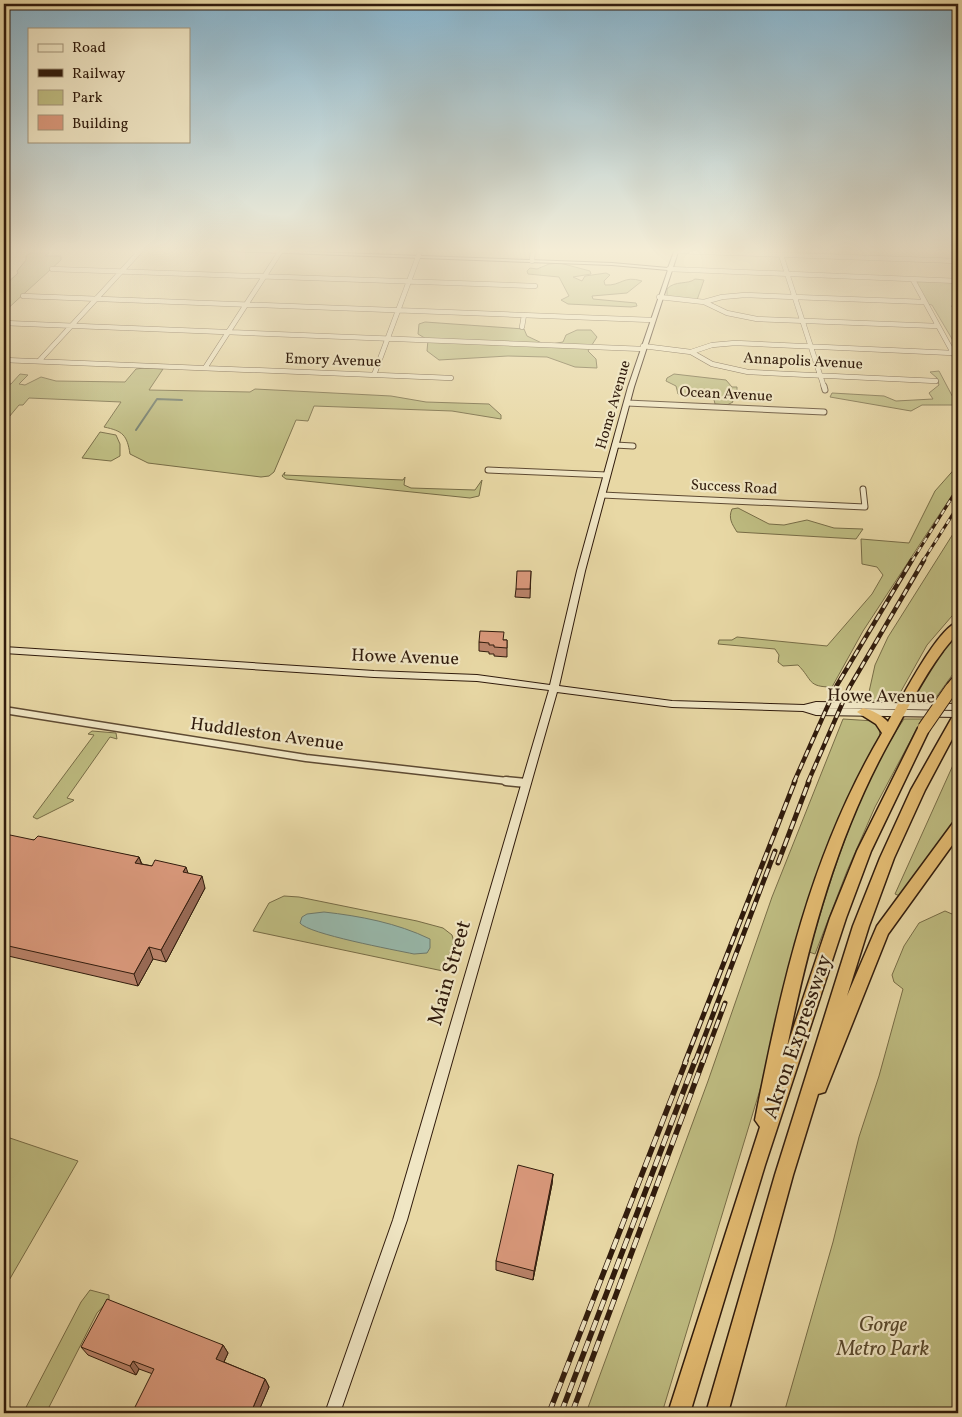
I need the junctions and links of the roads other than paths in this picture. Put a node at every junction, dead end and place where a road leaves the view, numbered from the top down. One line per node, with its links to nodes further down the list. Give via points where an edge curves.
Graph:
1 (81, 315): 13 (street)
2 (239, 315): 16 (street)
3 (396, 315): 17 (street)
4 (524, 315): 15 (street)
5 (527, 315): 10 (street)
6 (653, 315): 10 (street, Home Avenue)
7 (735, 315): 11 (street)
8 (801, 315): 11 (street)
9 (933, 315): 14 (street)
10 (652, 320): 18 (street, Home Avenue)
11 (803, 322): 14 (street); 19 (street)
12 (4, 323): 13 (street, Annapolis Avenue)
13 (72, 325): 16 (street, Annapolis Avenue); 23 (street)
14 (938, 326): 21 (street)
15 (522, 327)
16 (228, 332): 17 (street, Annapolis Avenue); 25 (street)
17 (388, 338): 18 (street, Annapolis Avenue); 26 (street)
18 (643, 348): 20 (street, Annapolis Avenue); 31 (street, Home Avenue)
19 (811, 348): 20 (street, via 729,344); 21 (street); 27 (street)
20 (691, 352): 27 (street, Annapolis Avenue, via 712,364 733,370)
21 (953, 353): 24 (street)
22 (4, 360): 23 (street, Emory Avenue)
23 (39, 361): 25 (street, Emory Avenue)
24 (958, 362)
25 (205, 368): 26 (street, Emory Avenue)
26 (374, 375): 28 (street, Emory Avenue)
27 (820, 376): 29 (street, Annapolis Avenue); 30 (street)
28 (452, 378)
29 (936, 381)
30 (825, 390)
31 (627, 403): 32 (street, Ocean Avenue); 33 (street, Home Avenue)
32 (824, 412)
33 (615, 445): 34 (street); 36 (street, Home Avenue)
34 (633, 446)
35 (488, 470): 36 (street)
36 (607, 475): 38 (street, Home Avenue)
37 (863, 490): 38 (street, Success Road, via 865,507)
38 (602, 494): 39 (street, Home Avenue)
39 (590, 540): 43 (street, Main Street)
40 (958, 626): 46 (highway, via 931,656)
41 (4, 650): 43 (street, Howe Avenue, via 477,678)
42 (958, 679): 53 (highway, Akron Expressway, bridge, via 924,728 864,852)
43 (554, 687): 45 (street, Howe Avenue, via 672,704); 51 (street, Main Street)
44 (958, 707): 46 (street, Howe Avenue)
45 (804, 708): 46 (street, Howe Avenue, via 816,705); 48 (street, Howe Avenue, via 816,712)
46 (901, 709): 48 (street, Howe Avenue); 49 (street, Howe Avenue); 50 (highway)
47 (4, 710): 51 (street, Huddleston Avenue, via 306,758)
48 (863, 712): 50 (highway, via 880,721)
49 (956, 720): 54 (highway, Akron Expressway, via 918,790 874,892)
50 (888, 732): 53 (highway, via 847,812 811,908 782,1022)
51 (526, 783): 55 (street, Main Street, via 400,1220)
52 (958, 827): 54 (highway, via 882,931)
53 (756, 1165): 56 (highway, Akron Expressway)
54 (784, 1175): 57 (highway, Akron Expressway)
55 (333, 1413)
56 (679, 1413)
57 (717, 1413)

